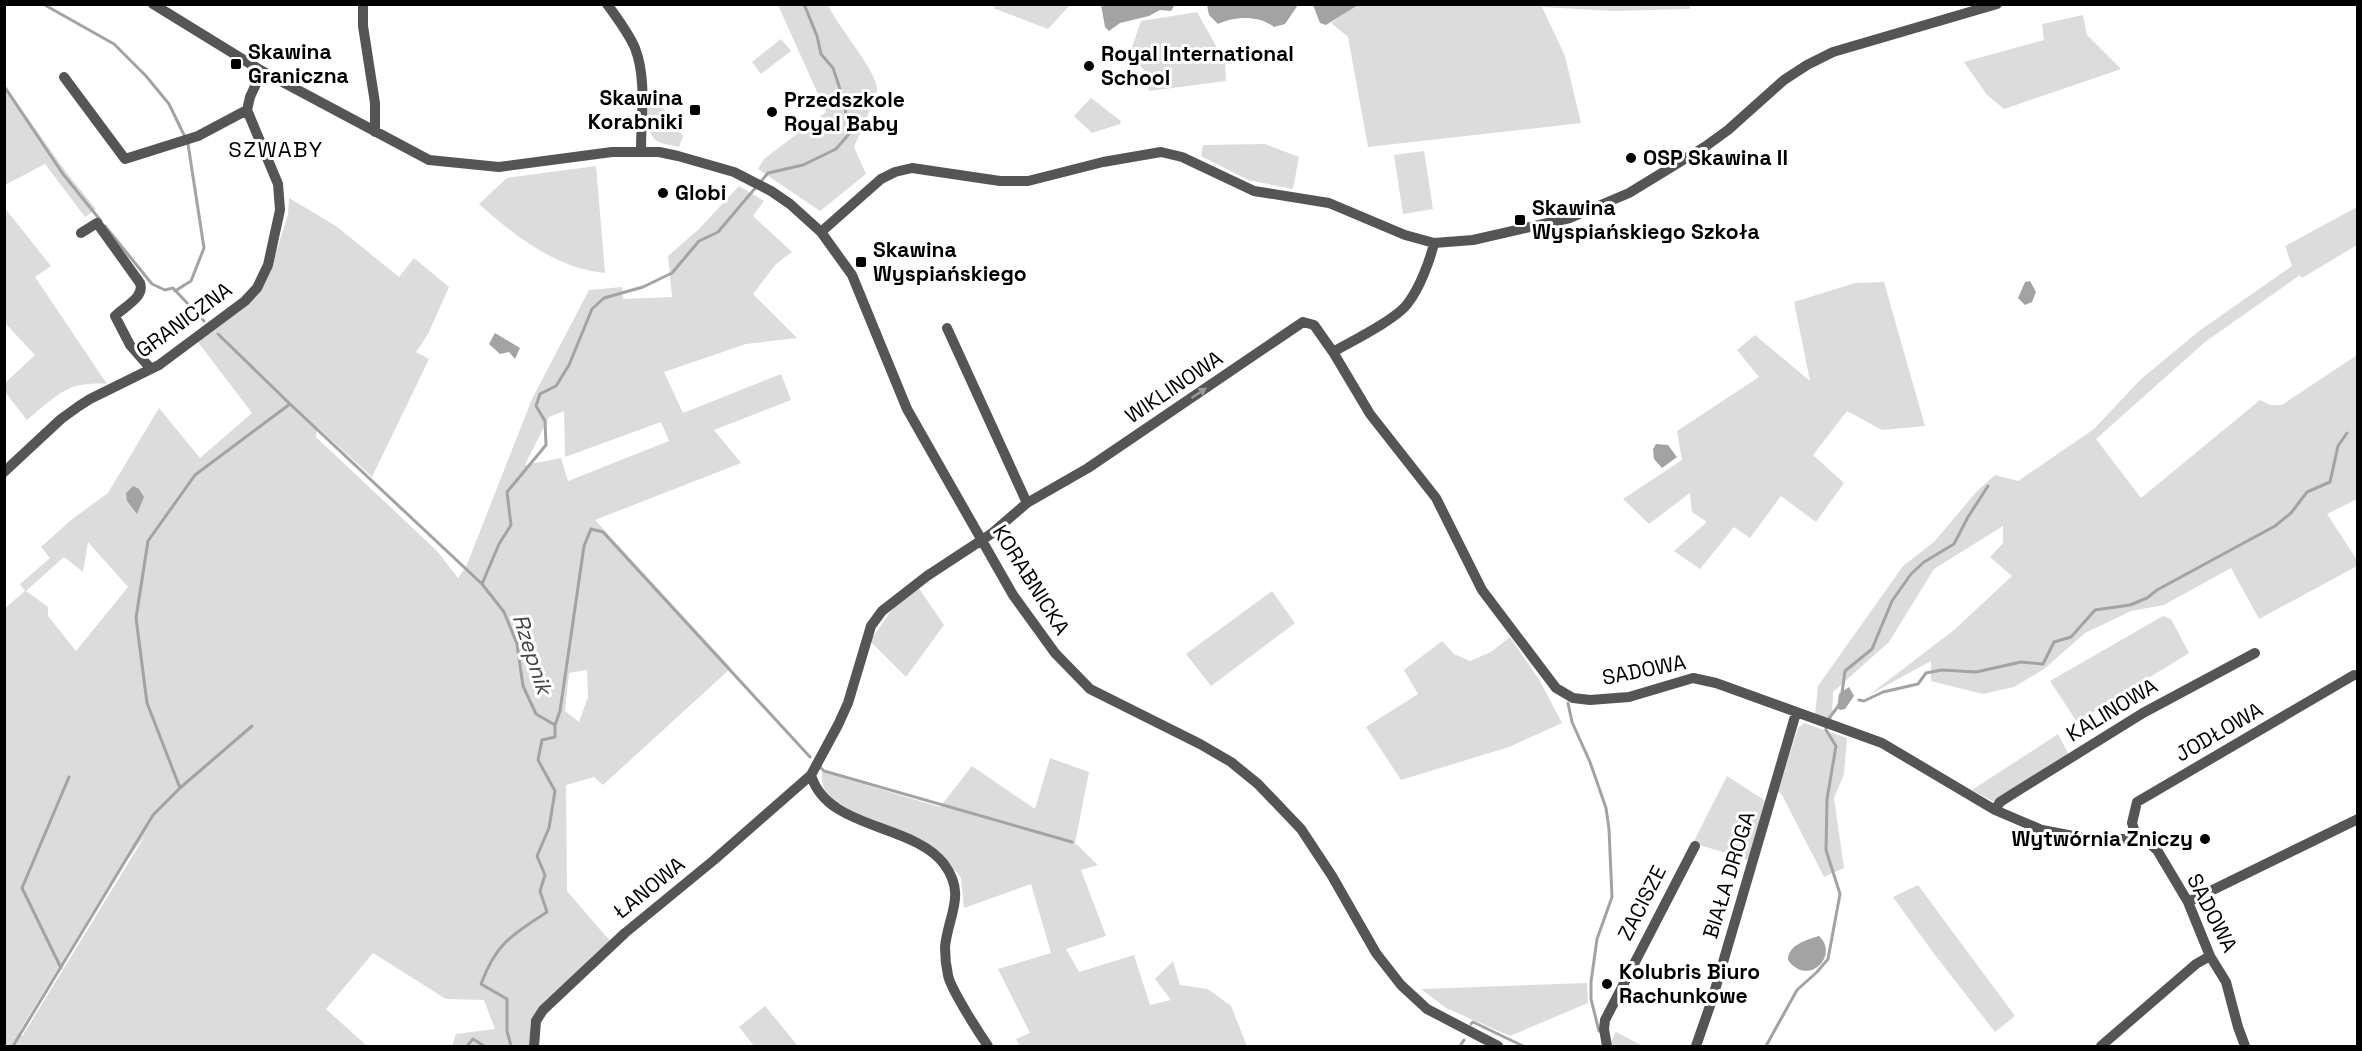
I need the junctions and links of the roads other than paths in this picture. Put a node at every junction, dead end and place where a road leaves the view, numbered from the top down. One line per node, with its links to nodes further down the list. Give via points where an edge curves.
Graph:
1 (153, 4): 5 (street)
2 (363, 4): 8 (street)
3 (607, 4): 9 (street, via 627,33 638,60 642,84)
4 (1997, 4): 12 (street, via 1833,52 1807,65 1706,146 1649,182 1600,206 1542,225 1473,240)
5 (262, 71): 7 (street); 8 (street)
6 (64, 77): 7 (street, via 125,159 198,136)
7 (247, 110): 15 (street, GRANICZNA, via 270,162 280,198 279,222 268,265 257,288 245,301)
8 (375, 132): 9 (street, via 429,159 499,167)
9 (641, 150): 10 (street, KORABNICKA, via 678,156 743,176 771,190)
10 (821, 232): 12 (street, via 881,178 896,171 912,168 1000,181 1028,181 1161,152 1182,157 1254,191 1329,203); 18 (street, KORABNICKA, via 852,275 907,409)
11 (81, 233): 15 (street, via 97,223 140,283 140,295 115,316 130,345)
12 (1434, 243): 14 (street, via 1408,304)
13 (947, 328): 17 (street)
14 (1333, 351): 17 (street, WIKLINOWA, one-way to 14, via 1088,468 1303,322 1314,325); 21 (street, SADOWA, via 1370,414 1436,498 1482,590 1556,688 1574,698 1590,700 1629,697 1693,678)
15 (151, 369): 16 (street, GRANICZNA, via 79,406)
16 (4, 472)
17 (1027, 503): 18 (street, WIKLINOWA)
18 (983, 540): 22 (street, ŁANOWA, via 919,581 882,611 871,626 841,718); 31 (street, KORABNICKA, via 1020,605 1054,653 1077,677 1104,696 1231,762 1258,784 1301,829 1376,953 1407,992 1427,1009)
19 (2255, 653): 23 (street, KALINOWA, via 2134,719 2003,800)
20 (2354, 675): 25 (street, JODŁOWA, via 2137,802 2132,823)
21 (1796, 713): 23 (street, SADOWA, via 1882,743); 33 (street, BIAŁA DROGA)
22 (812, 775): 29 (street, ŁANOWA, via 625,933 543,1010 536,1021); 30 (street, via 819,793 838,808 927,848 954,879 957,895 945,948 948,977)
23 (1995, 810): 25 (street, SADOWA, via 2042,830 2089,839)
24 (2358, 819): 27 (street)
25 (2137, 839): 27 (street, SADOWA, via 2157,850)
26 (1695, 846): 32 (street, ZACISZE, via 1605,1020)
27 (2188, 902): 28 (street, SADOWA)
28 (2211, 956): 34 (street, via 2196,964); 35 (street, SADOWA, via 2226,982)
29 (534, 1047)
30 (988, 1047)
31 (1498, 1047)
32 (1607, 1047)
33 (1696, 1047)
34 (2101, 1047)
35 (2245, 1047)

